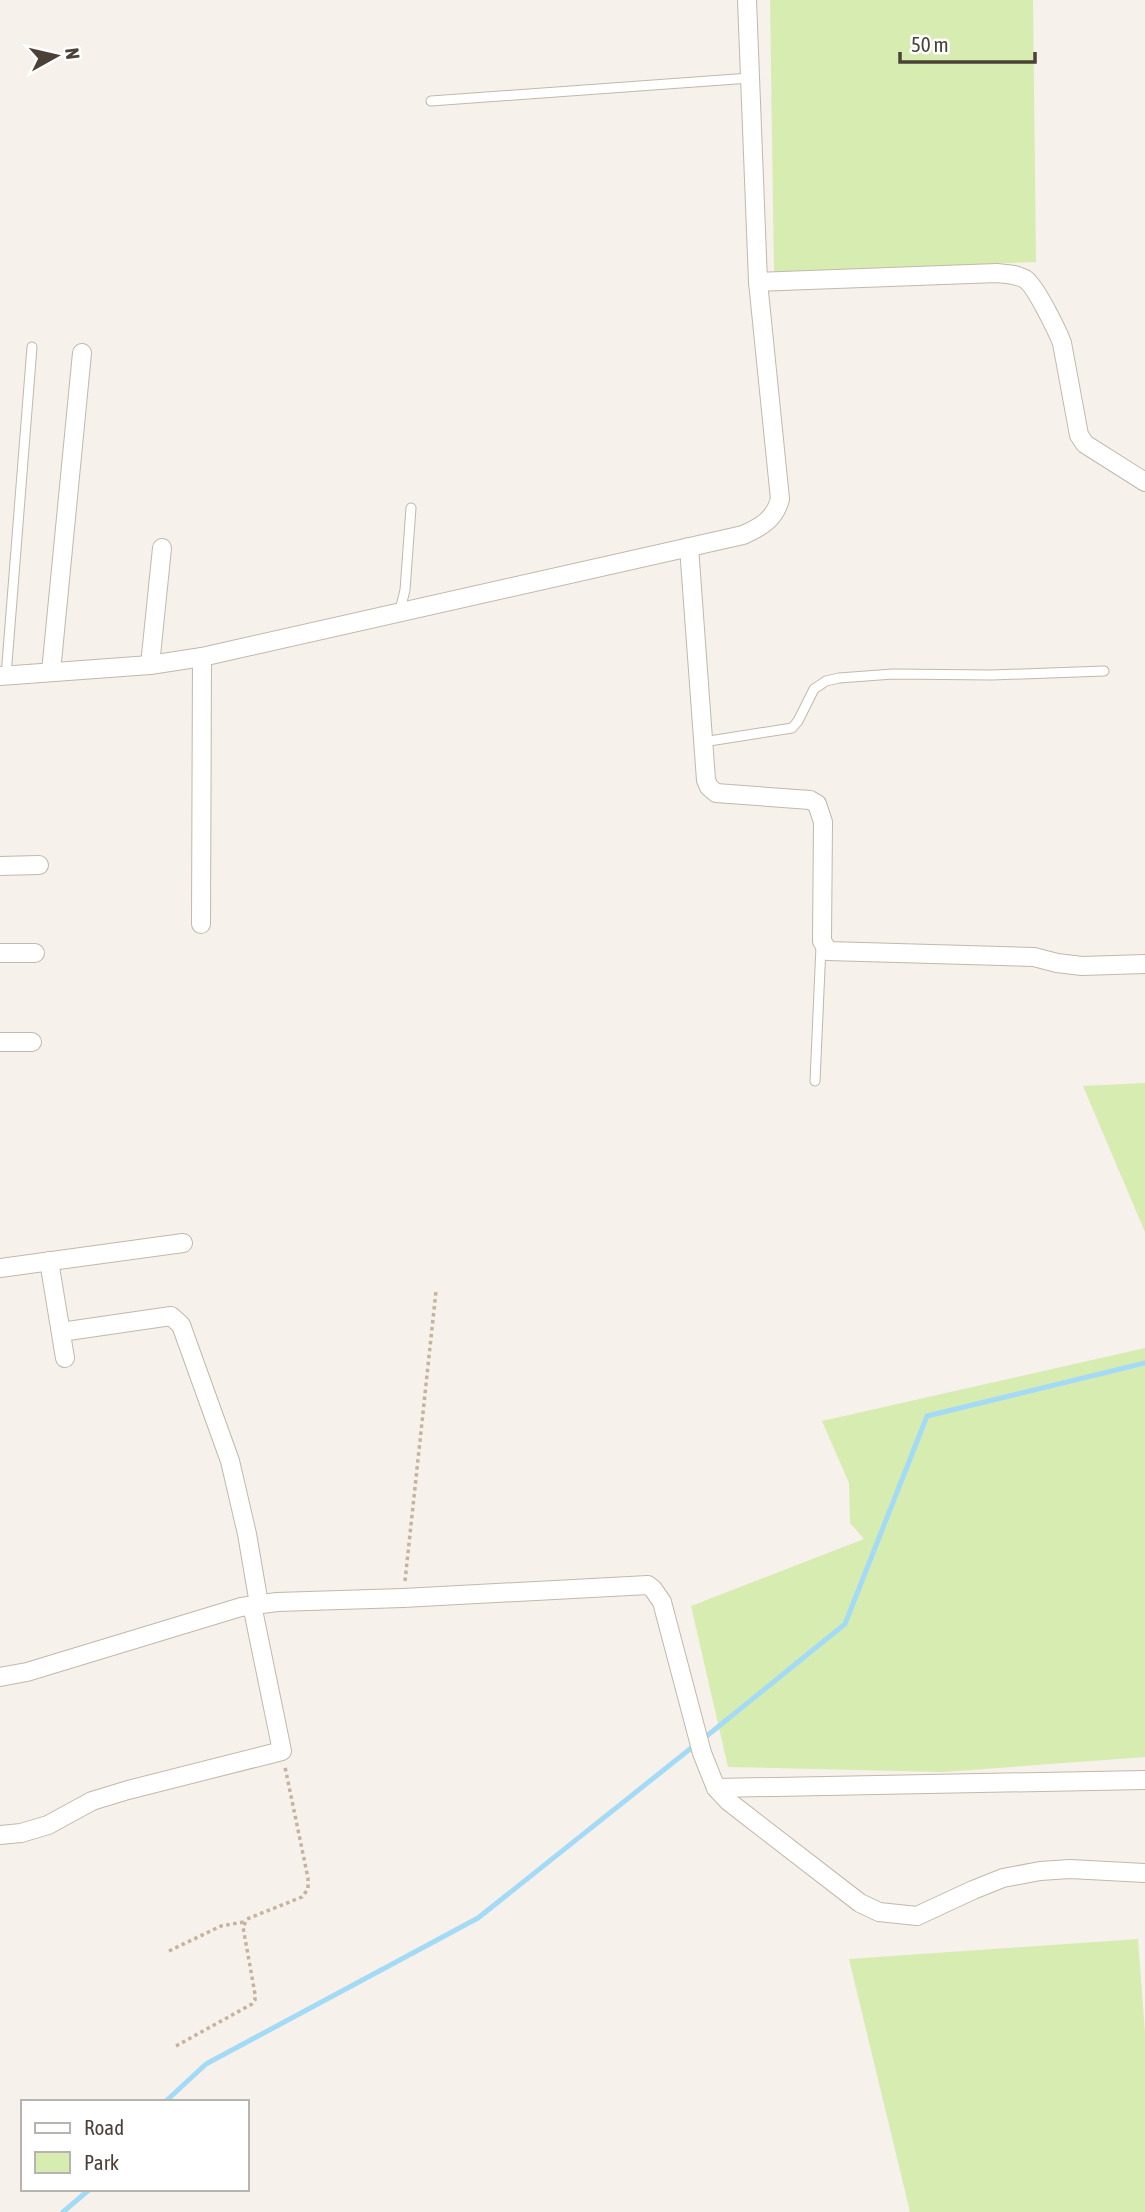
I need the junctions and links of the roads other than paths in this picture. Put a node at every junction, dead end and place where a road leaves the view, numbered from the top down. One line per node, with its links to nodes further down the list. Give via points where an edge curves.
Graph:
1 (747, 0): 2 (street)
2 (750, 78): 3 (lane); 4 (street)
3 (431, 101)
4 (758, 282): 7 (street, via 997,273 1028,281 1058,330 1079,435 1085,444); 9 (street, via 780,499 768,521 750,531)
5 (32, 347): 16 (lane)
6 (82, 353): 15 (street)
7 (1145, 482)
8 (411, 508): 11 (lane)
9 (689, 547): 11 (street); 17 (street)
10 (162, 548): 13 (street)
11 (399, 614): 12 (street)
12 (202, 657): 13 (street); 20 (street)
13 (150, 666): 15 (street)
14 (1104, 671): 17 (lane, via 839,678 814,689 792,728)
15 (51, 673): 16 (street)
16 (3, 676)
17 (703, 742): 21 (street, via 706,780 716,793 817,804 823,822)
18 (39, 865): 19 (street)
19 (0, 866)
20 (201, 924)
21 (822, 941): 24 (street, via 832,953 1034,957 1082,966); 27 (lane)
22 (0, 953): 23 (street)
23 (35, 953)
24 (1145, 964)
25 (0, 1042): 26 (street)
26 (32, 1042)
27 (815, 1081)
28 (183, 1243): 29 (street)
29 (49, 1261): 30 (street); 31 (street)
30 (0, 1268)
31 (61, 1332): 32 (street); 33 (street, via 171,1316 181,1325 230,1461 247,1534)
32 (65, 1358)
33 (255, 1605): 34 (street); 36 (street, via 648,1585 662,1602 702,1753); 37 (street, via 282,1751 128,1790 92,1801 48,1825)
34 (0, 1677)
35 (1145, 1780): 36 (street)
36 (716, 1788): 38 (street, via 849,1895 878,1912 917,1916 1003,1878 1040,1871)
37 (0, 1835)
38 (1145, 1873)

